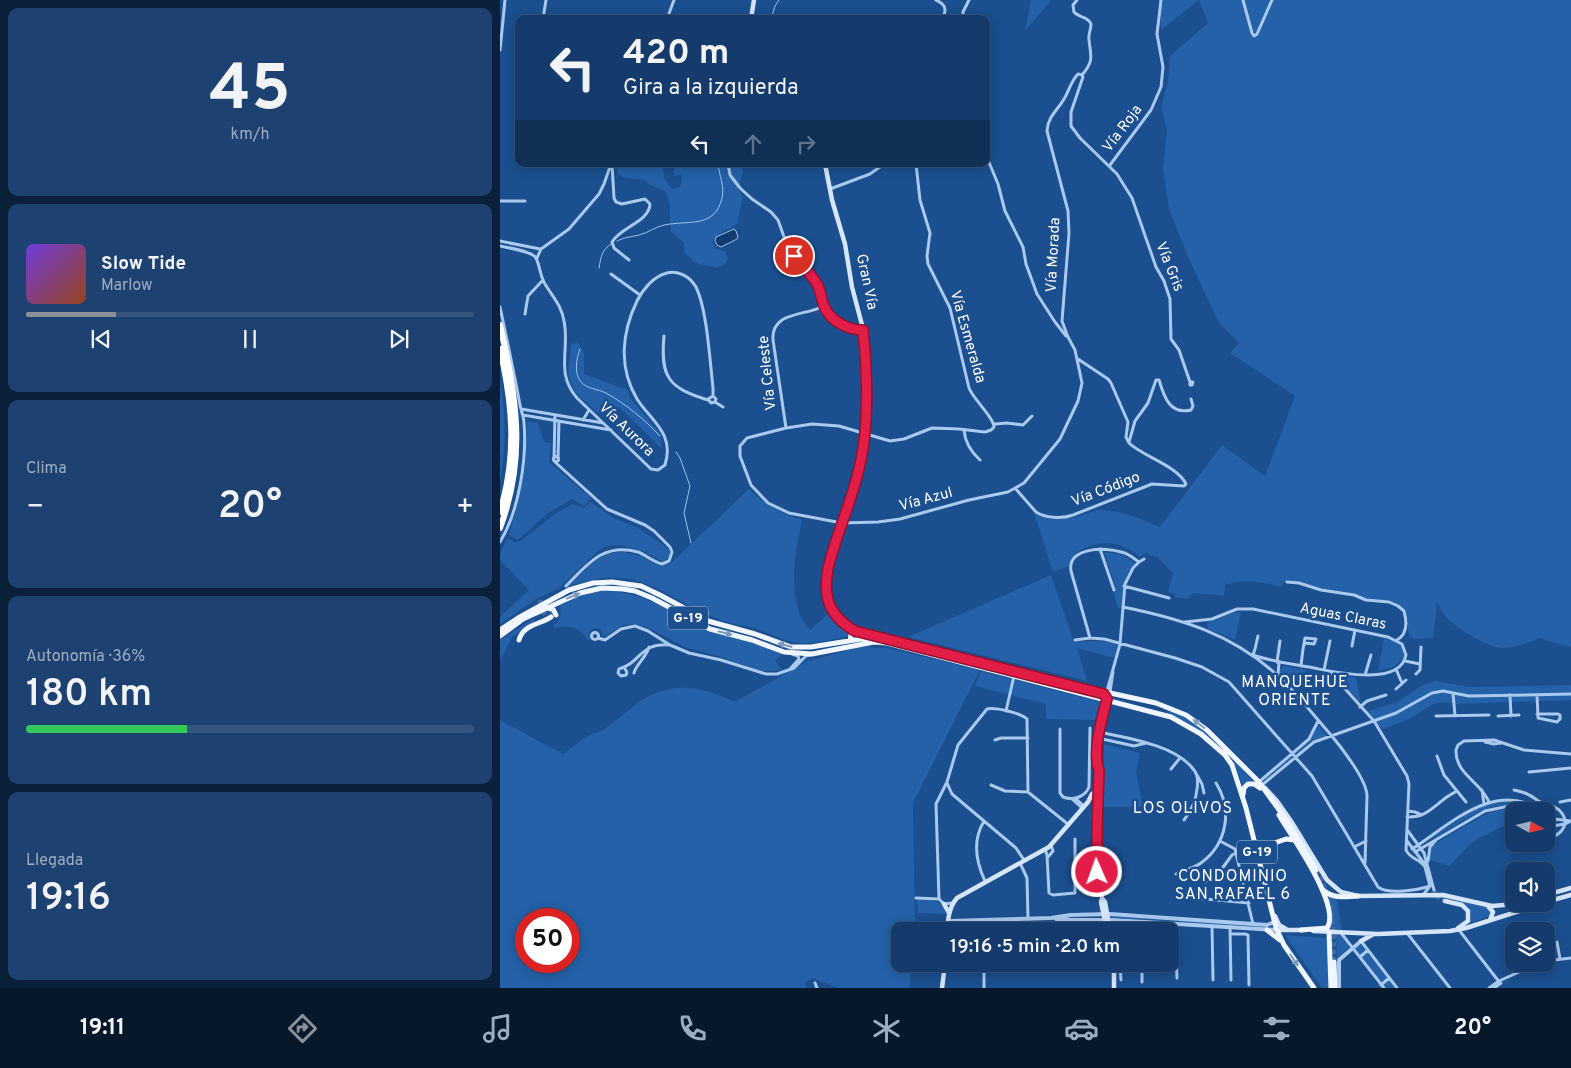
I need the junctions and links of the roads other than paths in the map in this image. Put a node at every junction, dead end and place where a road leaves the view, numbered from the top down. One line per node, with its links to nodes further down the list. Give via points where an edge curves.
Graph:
1 (505, 0): 16 (street)
2 (546, 0): 11 (street)
3 (674, 0): 12 (street)
4 (754, 0): 13 (main road)
5 (936, 0): 14 (street, via 943,4)
6 (970, 0): 15 (street)
7 (1077, 0): 17 (street, Vía Morada, via 1074,12 1092,24 1089,39 1091,59)
8 (1161, 0): 19 (street, Vía Roja, via 1157,34 1163,67 1161,87 1151,110)
9 (1243, 0): 10 (street, via 1254,36)
10 (1272, 0)
11 (544, 15)
12 (669, 15)
13 (752, 15)
14 (944, 15)
15 (963, 15)
16 (500, 49)
17 (1082, 75): 19 (street, Vía Roja, via 1071,112 1071,126); 43 (street, Vía Morada, via 1075,78 1047,125 1068,211 1062,318)
18 (990, 165): 43 (street, via 1005,211 1023,248 1037,294)
19 (1110, 165): 46 (street, Vía Gris, via 1132,198 1164,281 1171,303 1171,339 1179,350)
20 (611, 167): 31 (street, via 596,198 569,229)
21 (612, 167): 33 (street, via 616,202 622,204 644,199 650,204 641,219 624,229 612,242 614,248)
22 (729, 167): 37 (street, via 730,175 740,188 776,217 791,252 816,283)
23 (826, 167): 26 (main road, Gran Vía)
24 (880, 167): 26 (street)
25 (916, 167): 61 (street, Vía Esmeralda, via 920,200 930,233 928,264 950,308 969,388)
26 (830, 189): 41 (main road, Gran Vía)
27 (500, 201): 28 (street)
28 (525, 201)
29 (500, 241): 31 (street)
30 (500, 246): 32 (street, via 530,253)
31 (541, 249): 32 (street)
32 (536, 259): 35 (street, Vía Aurora)
33 (629, 260)
34 (611, 274): 36 (street)
35 (543, 280): 39 (street, via 528,296); 53 (street, Vía Aurora, via 559,305 564,320 566,380)
36 (640, 295): 47 (street, Vía Aurora, via 656,279 669,272 683,274 694,284 704,316); 63 (street, Vía Aurora, via 625,335 625,368 636,398 662,430 665,465 658,470 651,469)
37 (824, 306): 41 (street, via 842,324); 62 (street, Vía Celeste, via 784,318 773,331)
38 (500, 307): 52 (street)
39 (526, 314)
40 (500, 326): 71 (highway, via 512,378 517,435 512,487)
41 (863, 330): 65 (main road, Gran Vía, via 867,391)
42 (664, 336): 49 (street, via 663,361 670,380 682,390)
43 (1068, 337): 45 (street, Vía Morada)
44 (500, 349): 69 (highway, via 512,428 509,473)
45 (1077, 358): 66 (street, via 1108,379 1128,422 1126,437); 68 (street, Vía Morada, via 1082,388 1064,432 1024,483)
46 (1190, 382)
47 (713, 396): 49 (street); 50 (street)
48 (1191, 399): 66 (street, via 1191,410 1173,408 1164,397 1159,380 1156,380 1148,403 1135,421)
49 (708, 400): 50 (street)
50 (715, 402): 51 (street)
51 (722, 407)
52 (521, 409): 54 (street); 55 (street)
53 (590, 410): 57 (street); 59 (street, Vía Aurora)
54 (523, 415): 58 (street); 72 (street, via 520,484 511,518)
55 (557, 415): 57 (street); 58 (street)
56 (1032, 416): 61 (street, via 1019,426)
57 (582, 420): 59 (street); 60 (street)
58 (557, 421): 60 (street); 77 (street, via 556,459 563,468 607,509 654,531 672,552 669,560 662,564 634,551 608,551)
59 (604, 423): 63 (street, Vía Aurora)
60 (579, 424): 63 (street)
61 (994, 424): 64 (street, via 985,432)
62 (786, 428): 65 (street, via 828,424); 70 (street, Vía Celeste, via 747,438 740,446 740,456 751,485 764,500 781,511)
63 (611, 430)
64 (964, 430): 65 (street, via 932,428 896,441); 67 (street, via 968,445)
65 (865, 434): 70 (main road, Gran Vía, via 862,457)
66 (1129, 443): 68 (street, Vía Código, via 1165,465 1186,484 1152,484 1062,517 1036,512)
67 (980, 460)
68 (1015, 488): 70 (street, Vía Azul, via 900,519)
69 (500, 512)
70 (842, 523): 92 (main road, Gran Vía, via 830,561 827,594 834,614)
71 (500, 528)
72 (500, 542)
73 (1100, 549): 75 (street, via 1123,552); 79 (street); 98 (street, via 1076,555 1070,566)
74 (1144, 559): 75 (street)
75 (1139, 562): 78 (street, via 1128,574)
76 (1287, 582): 103 (street, via 1398,606 1404,611 1406,625 1404,634)
77 (566, 586)
78 (1124, 586): 80 (street); 83 (street)
79 (1114, 590)
80 (1168, 598)
81 (538, 603): 86 (main road)
82 (557, 603): 84 (main road, G-19); 84 (main road, via 556,614 553,609); 114 (main road, G-19, one-way to 114, via 595,589 629,590 652,598 710,629)
83 (1123, 607): 89 (street); 107 (street)
84 (546, 608): 86 (main road, G-19)
85 (542, 615): 86 (main road)
86 (526, 616): 91 (main road, G-19); 94 (main road, G-19); 106 (main road, G-19, one-way to 86, via 806,648 785,646 708,621 647,588 618,582 575,587)
87 (551, 616): 99 (main road, via 522,633)
88 (1208, 620): 89 (street, Aguas Claras); 90 (street); 93 (street, Aguas Claras, via 1249,608)
89 (1185, 622): 90 (street)
90 (1205, 629): 117 (street)
91 (500, 630)
92 (854, 630): 97 (main road, Gran Vía); 100 (main road); 101 (main road, Gran Vía)
93 (1355, 630): 103 (street, Aguas Claras); 110 (street)
94 (500, 636)
95 (1258, 636): 117 (street)
96 (598, 638): 108 (street, via 605,640 621,629 635,626)
97 (871, 638): 100 (main road, G-19); 101 (main road, G-19)
98 (1090, 638): 102 (street); 107 (street)
99 (519, 640)
100 (850, 640): 106 (main road, G-19); 113 (main road)
101 (886, 640): 113 (main road, G-19); 136 (main road, G-19); 140 (main road, G-19)
102 (1075, 640)
103 (1396, 640): 119 (street, Aguas Claras, via 1405,648)
104 (1280, 641): 122 (street)
105 (1330, 641): 129 (street, Aguas Claras)
106 (834, 643): 115 (main road, via 805,650)
107 (1120, 644): 143 (street); 175 (street, via 1191,662 1224,679)
108 (670, 645): 111 (street); 126 (street, via 766,674)
109 (1304, 645): 124 (street)
110 (1352, 646)
111 (649, 647): 125 (street); 132 (street)
112 (1421, 647): 123 (street)
113 (846, 648): 116 (main road, G-19)
114 (790, 653): 115 (main road, G-19); 121 (street, via 798,657)
115 (801, 654): 116 (main road, G-19); 121 (street)
116 (812, 654): 126 (street)
117 (1252, 655): 120 (street)
118 (1371, 655): 135 (street)
119 (1405, 660): 123 (street); 127 (street)
120 (1264, 661): 122 (street); 130 (street)
121 (798, 662): 126 (street)
122 (1278, 663): 124 (street); 128 (street)
123 (1420, 664): 134 (street, via 1420,671)
124 (1301, 666): 129 (street)
125 (625, 669)
126 (790, 669)
127 (1396, 669): 135 (street); 139 (street)
128 (1277, 670): 130 (street); 137 (street)
129 (1324, 670): 131 (street)
130 (1272, 671): 137 (street)
131 (1329, 671): 133 (street); 141 (street)
132 (634, 673)
133 (1342, 673): 135 (street); 141 (street)
134 (1416, 674)
135 (1365, 675)
136 (1014, 676): 149 (main road, G-19); 154 (street)
137 (1278, 676): 163 (street)
138 (1406, 680): 139 (street)
139 (1402, 683): 142 (street)
140 (1078, 686): 143 (main road, G-19); 149 (main road, via 1104,694)
141 (1342, 687): 151 (street)
142 (1396, 689)
143 (1108, 692): 150 (main road, G-19)
144 (1453, 693): 147 (street); 160 (street); 164 (street, via 1432,692)
145 (1571, 694): 148 (street)
146 (1386, 695): 151 (street, via 1367,701)
147 (1510, 695): 148 (street); 162 (street)
148 (1537, 695): 155 (street)
149 (1106, 700): 152 (main road, G-19); 167 (main road)
150 (1161, 704): 152 (main road, via 1159,710); 153 (main road, G-19)
151 (1360, 707): 164 (street)
152 (1139, 708): 156 (main road, G-19)
153 (1171, 708): 156 (main road, via 1166,710); 187 (main road, G-19, one-way to 153, via 1204,727)
154 (1006, 711): 170 (street, via 1026,718); 184 (street, via 987,709 958,745)
155 (1538, 714): 155 (street, via 1558,714 1560,719 1556,722 1538,718)
156 (1166, 715): 195 (main road, G-19, via 1198,732 1225,756 1234,769)
157 (1489, 715): 160 (street)
158 (1520, 715): 162 (street)
159 (1436, 716): 160 (street)
160 (1455, 716)
161 (1498, 716): 162 (street)
162 (1511, 716)
163 (1318, 721): 169 (street); 175 (street, via 1309,739)
164 (1374, 721): 169 (street); 208 (street, via 1407,776)
165 (1090, 728): 197 (street, via 1089,786 1085,793)
166 (1060, 729): 197 (street, via 1060,793)
167 (1099, 732): 168 (street); 171 (main road)
168 (1115, 736): 173 (street); 174 (street)
169 (1331, 736): 178 (street, via 1314,742); 225 (street, via 1344,750 1367,789)
170 (1028, 738): 172 (street); 191 (street)
171 (1098, 738): 173 (street); 192 (main road)
172 (995, 740)
173 (1114, 742): 174 (street, via 1134,746)
174 (1147, 743): 179 (street)
175 (1292, 753): 178 (street); 187 (street)
176 (1571, 754): 188 (street, via 1524,750 1494,740 1464,741 1457,746 1456,752 1461,769)
177 (1437, 756): 190 (street, via 1442,772)
178 (1295, 757): 187 (street); 228 (street, via 1312,776)
179 (1180, 758): 181 (street); 183 (street)
180 (1571, 768): 182 (street)
181 (1171, 769)
182 (1529, 772)
183 (1196, 774): 193 (street); 211 (street, via 1195,800)
184 (947, 782): 194 (street); 196 (street)
185 (1216, 783): 224 (street, via 1226,810)
186 (991, 785): 191 (street, via 1005,792)
187 (1261, 785): 195 (main road, via 1249,783); 198 (main road); 247 (main road, G-19, via 1291,821 1328,883 1341,892)
188 (1482, 790): 201 (street); 204 (street)
189 (1514, 790): 213 (street, via 1556,808)
190 (1457, 791): 200 (street); 209 (street)
191 (1028, 792): 215 (street)
192 (1097, 793): 205 (main road); 206 (main road); 214 (main road)
193 (1204, 793)
194 (952, 794): 196 (street); 212 (street)
195 (1243, 795): 219 (main road, G-19)
196 (940, 796): 251 (street, via 935,809)
197 (1073, 799): 205 (street)
198 (1271, 799): 216 (main road); 237 (main road)
199 (1571, 800): 203 (street)
200 (1466, 802)
201 (1489, 802): 202 (street); 204 (street)
202 (1523, 802)
203 (1560, 802)
204 (1484, 804): 227 (street, via 1468,811)
205 (1085, 805): 206 (main road); 215 (main road)
206 (1095, 805): 214 (main road, via 1094,820)
207 (1505, 807): 221 (street, via 1475,815)
208 (1408, 811): 209 (street); 210 (street)
209 (1422, 815): 210 (street)
210 (1408, 817): 217 (street)
211 (1184, 820)
212 (984, 821): 234 (street, via 1018,850); 239 (street, via 977,836 977,859)
213 (1567, 822): 218 (street, via 1561,833)
214 (1097, 824): 263 (main road, via 1097,865)
215 (1069, 825): 226 (main road)
216 (1286, 828): 219 (main road, via 1282,837 1264,844); 223 (main road)
217 (1407, 828): 220 (street); 227 (street)
218 (1555, 836)
219 (1254, 838): 233 (main road, G-19)
220 (1406, 838): 230 (street); 236 (street, via 1408,854)
221 (1438, 838): 227 (street); 236 (street, via 1430,847)
222 (1076, 839): 232 (street, via 1075,893 1049,893)
223 (1294, 840): 233 (main road, via 1286,838 1263,847); 243 (main road)
224 (1220, 841): 231 (street, via 1234,847); 238 (street, via 1202,862)
225 (1366, 841): 228 (street); 235 (street)
226 (1051, 845): 229 (main road); 232 (street, via 1053,851)
227 (1419, 846): 230 (street); 236 (street)
228 (1354, 847): 235 (street)
229 (1045, 849): 232 (street); 234 (main road)
230 (1413, 850): 236 (street)
231 (1236, 853): 240 (street); 254 (street)
232 (1047, 858)
233 (1259, 859): 259 (main road, G-19)
234 (1022, 862): 239 (main road); 264 (street, via 1027,878)
235 (1365, 864): 241 (street, via 1382,890 1413,890)
236 (1427, 866): 241 (street); 244 (street)
237 (1316, 870)
238 (1176, 874)
239 (985, 881): 255 (main road)
240 (1205, 882)
241 (1430, 886): 246 (street)
242 (1571, 888): 245 (main road)
243 (1322, 890): 247 (main road, via 1333,896); 278 (main road, via 1328,926)
244 (1434, 890)
245 (1555, 892)
246 (1422, 895): 247 (main road, G-19); 257 (main road, G-19, via 1450,896)
247 (1358, 896)
248 (1571, 896): 252 (main road)
249 (916, 898): 251 (street)
250 (1194, 898): 254 (street)
251 (939, 899): 256 (street)
252 (1555, 900)
253 (1445, 901): 280 (main road, via 1463,906 1469,914 1466,924)
254 (1249, 902): 272 (street)
255 (952, 903): 256 (street); 261 (main road)
256 (944, 904): 261 (main road)
257 (1486, 905): 258 (main road, G-19); 265 (main road, via 1493,912)
258 (1505, 905)
259 (1271, 910): 270 (main road); 277 (main road, G-19, via 1281,926)
260 (1516, 912): 265 (main road)
261 (949, 914): 266 (main road)
262 (1143, 916): 263 (street); 267 (street); 272 (street)
263 (1106, 917): 264 (street); 267 (street); 268 (main road)
264 (1028, 919): 266 (street)
265 (1490, 920): 279 (main road)
266 (948, 921)
267 (1130, 921): 269 (street)
268 (1107, 922)
269 (1145, 922)
270 (1274, 922): 272 (street); 276 (main road)
271 (1179, 924): 273 (street)
272 (1249, 925): 274 (street); 275 (street)
273 (1212, 926): 274 (street); 308 (street)
274 (1230, 927): 285 (street)
275 (1267, 930): 276 (street); 290 (main road)
276 (1277, 930): 277 (main road); 290 (main road)
277 (1292, 930): 278 (main road)
278 (1301, 930): 281 (main road)
279 (1459, 930): 280 (main road); 311 (street)
280 (1447, 931): 282 (main road)
281 (1329, 932): 283 (main road); 320 (main road)
282 (1414, 932): 284 (main road); 287 (street)
283 (1341, 933): 286 (main road); 291 (street)
284 (1407, 933): 286 (main road); 287 (street)
285 (1230, 934): 309 (street); 313 (street, via 1248,935)
286 (1378, 934): 288 (main road)
287 (1412, 940): 323 (street)
288 (1360, 941): 291 (street); 292 (street)
289 (1557, 942): 295 (street)
290 (1284, 945): 319 (main road, one-way to 319)
291 (1352, 948): 293 (street); 321 (street, via 1339,960)
292 (1368, 950): 293 (street); 306 (street)
293 (1360, 957): 314 (street)
294 (1571, 958): 295 (street)
295 (1560, 959): 296 (street)
296 (1555, 960)
297 (1334, 962): 321 (main road)
298 (943, 972): 316 (main road)
299 (984, 972): 317 (street)
300 (1114, 972): 318 (main road)
301 (1120, 972): 307 (street)
302 (1142, 972): 310 (street)
303 (1177, 972): 305 (street)
304 (1519, 972): 311 (street)
305 (1177, 978)
306 (1389, 978): 314 (street); 322 (street)
307 (1121, 980)
308 (1213, 980)
309 (1231, 980)
310 (1142, 982)
311 (1499, 982): 324 (street); 325 (street)
312 (815, 983): 315 (street)
313 (1249, 984)
314 (1382, 986)
315 (817, 988)
316 (942, 988)
317 (984, 988)
318 (1114, 988)
319 (1314, 988)
320 (1331, 988)
321 (1337, 988)
322 (1397, 988)
323 (1450, 988)
324 (1489, 988)
325 (1494, 988)

